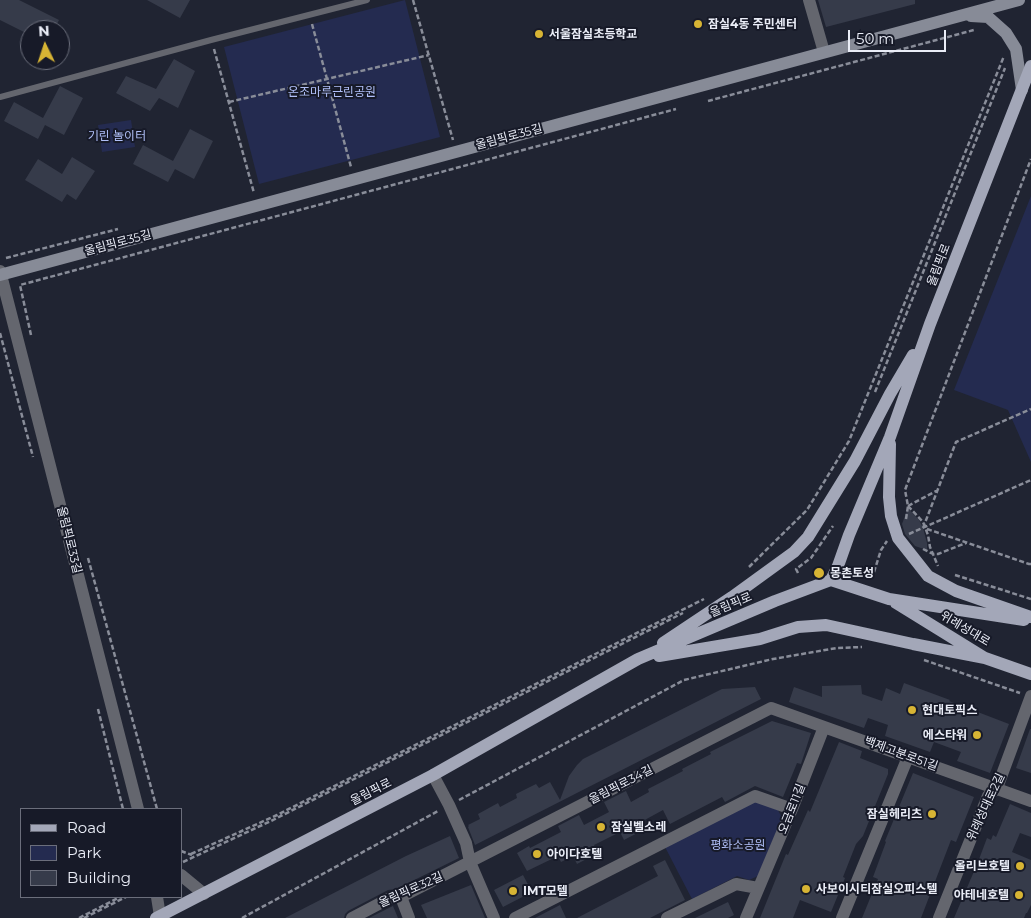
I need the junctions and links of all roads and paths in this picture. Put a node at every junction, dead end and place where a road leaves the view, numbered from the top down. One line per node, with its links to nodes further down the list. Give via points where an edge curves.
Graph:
1 (367, 0): 6 (lane)
2 (413, 0): 12 (path)
3 (809, 0): 10 (street)
4 (1019, 0): 5 (street, 올림픽로35길)
5 (1007, 2): 7 (street, 올림픽로35길)
6 (310, 15): 9 (lane); 15 (path)
7 (958, 16): 10 (street, 올림픽로35길); 16 (street, via 988,17 1006,33 1016,49)
8 (981, 28): 18 (path)
9 (211, 40): 17 (lane); 19 (path)
10 (824, 52): 25 (street, 올림픽로35길)
11 (1005, 54): 47 (path, via 849,441 807,510)
12 (429, 55): 15 (path); 21 (path)
13 (1006, 66): 29 (path)
14 (1031, 66): 16 (main road, 올림픽로)
15 (327, 80): 19 (path); 23 (path)
16 (1022, 90): 26 (main road, 올림픽로)
17 (0, 97)
18 (708, 101)
19 (229, 102): 24 (path)
20 (676, 109): 28 (path, via 20,285)
21 (453, 140)
22 (1031, 160): 35 (path, via 905,490)
23 (351, 167)
24 (254, 193)
25 (0, 273): 74 (street, 올림픽로33길)
26 (930, 324): 31 (main road, 올림픽로); 61 (main road, via 855,461 808,537 794,552 739,592)
27 (0, 332): 32 (path)
28 (32, 342)
29 (874, 396)
30 (1031, 409): 34 (path, via 956,442)
31 (890, 437): 52 (main road, 올림픽로); 57 (main road, via 889,497 898,538 928,576 956,591)
32 (35, 464)
33 (1031, 480): 38 (path)
34 (938, 490): 35 (path); 38 (path)
35 (908, 506): 38 (path)
36 (826, 522): 37 (path)
37 (833, 526): 39 (path); 51 (path, via 811,558 796,569)
38 (924, 527): 40 (path, via 905,537); 41 (path); 45 (path)
39 (837, 529)
40 (903, 530)
41 (966, 543): 45 (path); 46 (path)
42 (918, 546): 45 (path)
43 (881, 550): 49 (path)
44 (86, 552): 75 (path)
45 (932, 554): 48 (path)
46 (1031, 564)
47 (749, 568)
48 (939, 570)
49 (874, 572)
50 (949, 573): 54 (path)
51 (798, 574)
52 (831, 580): 55 (main road, 위례성대로); 61 (main road, 올림픽로)
53 (711, 595): 78 (path, via 277,815)
54 (1031, 599)
55 (889, 600): 58 (main road, 위례성대로); 60 (main road, 위례성대로)
56 (704, 602): 79 (path)
57 (1031, 616)
58 (1031, 621)
59 (868, 648): 72 (path, via 837,648 773,659 684,680)
60 (985, 658): 61 (main road, via 826,625 798,627 760,638); 63 (main road, 위례성대로)
61 (638, 659): 69 (main road, 올림픽로)
62 (921, 659): 64 (path)
63 (1031, 674)
64 (1031, 696): 70 (street, 위례성대로2길)
65 (96, 703): 73 (path)
66 (771, 708): 67 (street, 백제고분로51길); 80 (street, 올림픽로34길)
67 (824, 727): 68 (street, 백제고분로51길); 76 (street, 오금로11길)
68 (908, 757): 70 (street, 백제고분로51길); 99 (street)
69 (433, 775): 72 (street); 84 (main road, 올림픽로)
70 (997, 788): 71 (street, 백제고분로51길); 100 (street, 위례성대로2길, via 988,796)
71 (1031, 801)
72 (449, 805): 80 (street, via 466,843); 92 (path)
73 (123, 808)
74 (138, 808)
75 (157, 808)
76 (792, 809): 83 (street, 오금로11길); 96 (street, via 755,796)
77 (182, 851): 78 (path)
78 (191, 854): 79 (path)
79 (197, 856): 81 (path)
80 (470, 862): 85 (street, 올림픽로32길); 95 (street)
81 (182, 863)
82 (182, 876): 84 (street)
83 (758, 888): 97 (street, via 736,884); 98 (street, 오금로11길)
84 (204, 894): 89 (main road, 올림픽로)
85 (401, 897): 93 (street, 올림픽로32길, via 392,897); 94 (street)
86 (118, 898): 90 (path)
87 (123, 898): 91 (path)
88 (157, 898): 89 (street)
89 (158, 917)
90 (78, 918)
91 (84, 918)
92 (242, 918)
93 (352, 918)
94 (409, 918)
95 (494, 918)
96 (515, 918)
97 (667, 918)
98 (746, 918)
99 (842, 918)
100 (938, 918)

